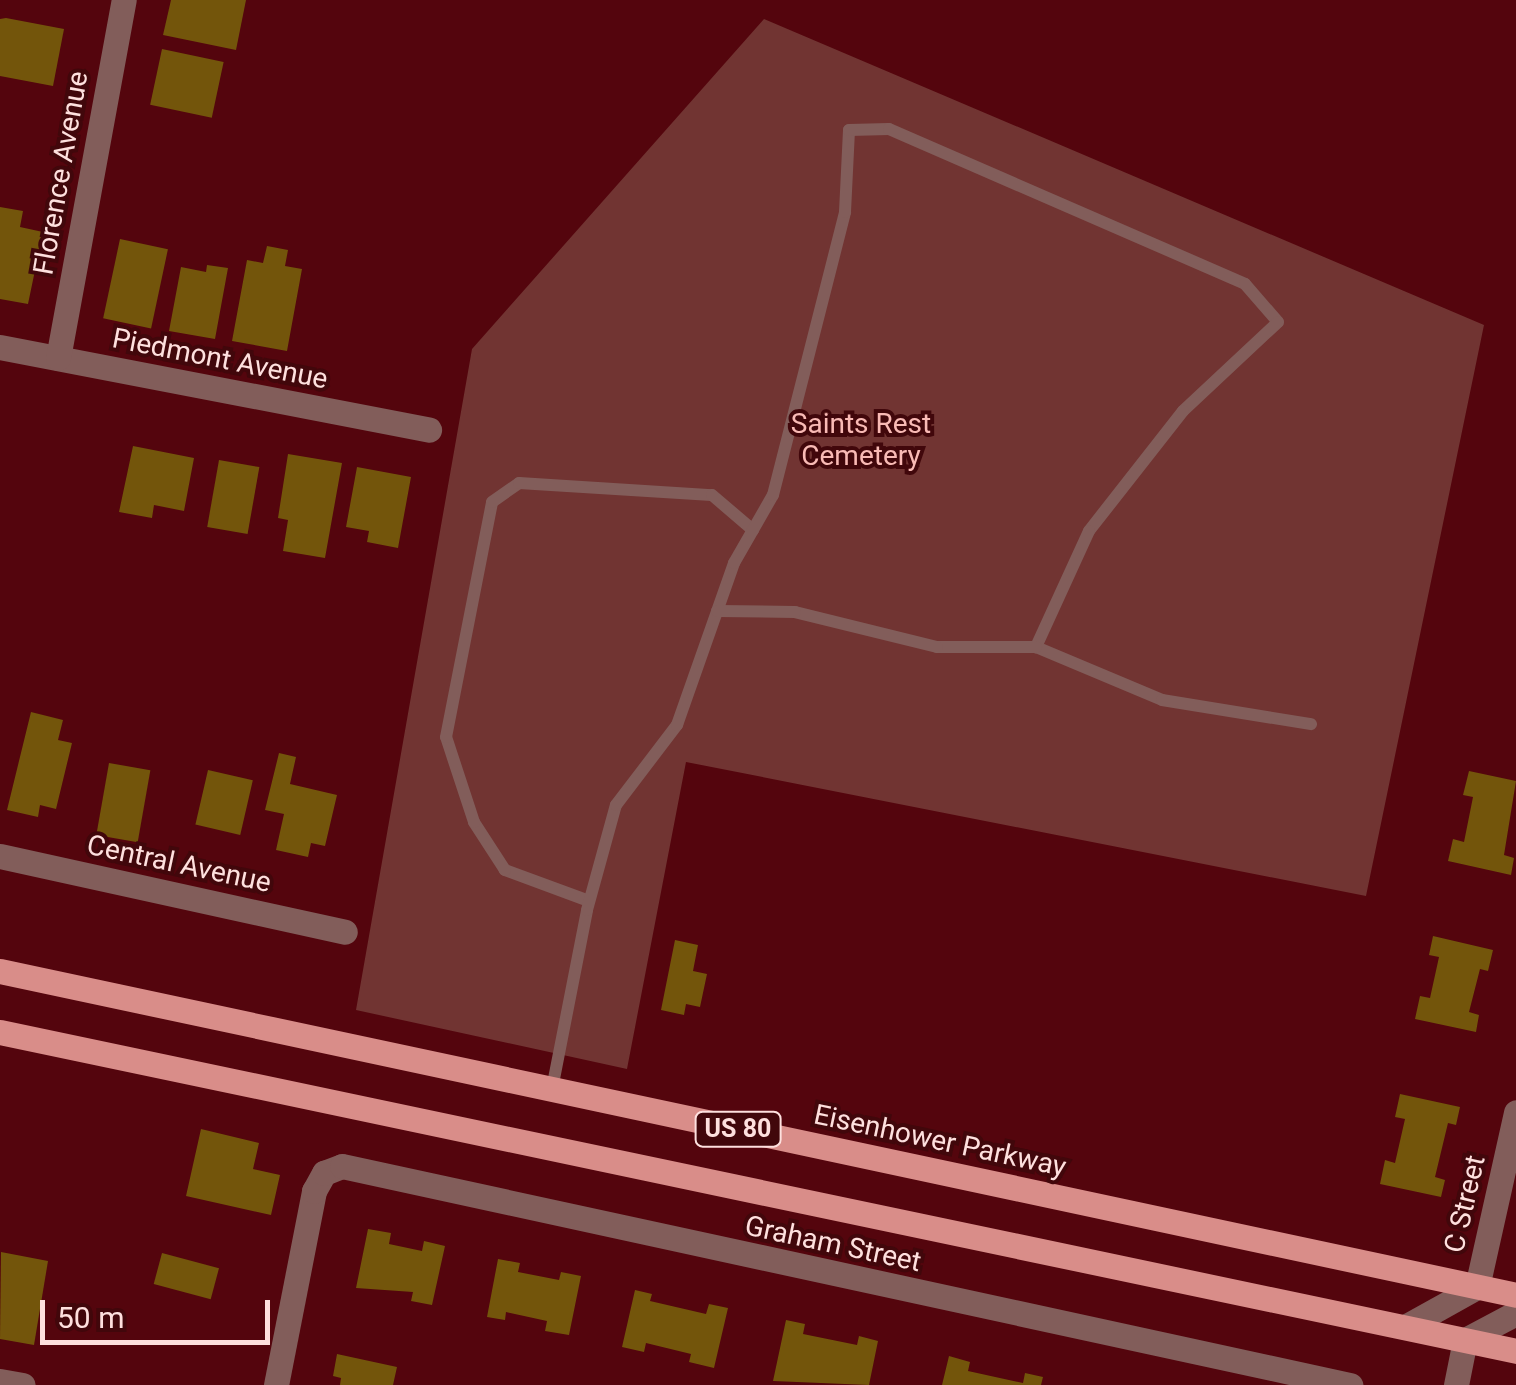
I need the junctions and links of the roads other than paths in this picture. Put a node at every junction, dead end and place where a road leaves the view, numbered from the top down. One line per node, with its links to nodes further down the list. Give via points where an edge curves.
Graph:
1 (124, 0): 3 (street, Florence Avenue)
2 (0, 347): 3 (street, Piedmont Avenue)
3 (58, 358): 4 (street, Piedmont Avenue)
4 (429, 430)
5 (753, 530): 6 (lane); 7 (lane, via 773,495 845,212 849,130 889,129 1246,284 1278,322 1183,411 1089,531); 10 (lane, via 712,496 518,483 492,502 446,736 474,822 505,870)
6 (717, 611): 7 (lane, via 795,612 937,647); 10 (lane, via 677,725 616,805)
7 (1036, 647): 8 (lane, via 1162,700)
8 (1311, 724)
9 (0, 856): 11 (street, Central Avenue)
10 (589, 901): 14 (lane)
11 (345, 932)
12 (0, 970): 14 (main road, Eisenhower Parkway / US 80)
13 (0, 1032): 19 (main road, US 80)
14 (552, 1089): 16 (main road, Eisenhower Parkway / US 80)
15 (1516, 1112): 16 (street, C Street)
16 (1477, 1287): 17 (main road, Eisenhower Parkway / US 80); 19 (street, C Street)
17 (1516, 1295)
18 (1516, 1313): 20 (street)
19 (1405, 1327): 20 (main road, US 80)
20 (1465, 1340): 21 (main road, US 80); 26 (street)
21 (1516, 1351)
22 (0, 1381): 23 (street)
23 (23, 1385)
24 (276, 1385): 25 (street, Graham Street, via 314,1191 324,1173 342,1166)
25 (1350, 1385)
26 (1456, 1385)

